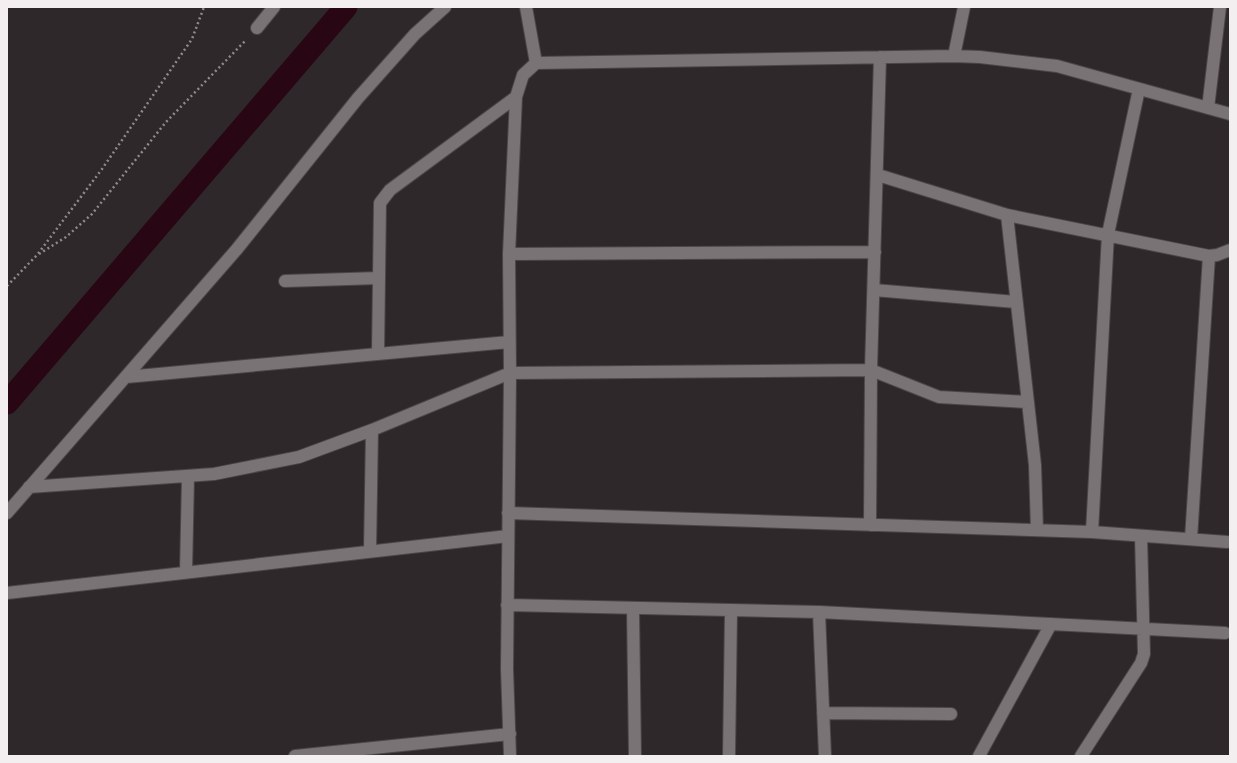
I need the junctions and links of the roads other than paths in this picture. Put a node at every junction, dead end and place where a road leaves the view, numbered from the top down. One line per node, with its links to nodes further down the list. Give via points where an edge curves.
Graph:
1 (274, 7): 6 (street)
2 (445, 7): 29 (street, via 415,34 363,92 237,248)
3 (526, 7): 9 (street)
4 (964, 7): 7 (street)
5 (1220, 7): 12 (street)
6 (257, 28)
7 (954, 56): 8 (street); 10 (street, via 1057,66)
8 (880, 57): 9 (street); 14 (street)
9 (536, 63): 11 (street, via 523,75)
10 (1139, 89): 12 (street); 16 (street)
11 (516, 97): 19 (street); 21 (street, via 384,196 379,211)
12 (1208, 108): 13 (street)
13 (1230, 114)
14 (878, 175): 15 (street); 18 (street)
15 (1007, 215): 16 (street); 24 (street)
16 (1108, 234): 20 (street); 38 (street)
17 (1230, 250): 20 (street)
18 (875, 252): 19 (street); 23 (street)
19 (509, 254): 25 (street)
20 (1210, 256): 41 (street)
21 (379, 278): 22 (street); 26 (street)
22 (285, 281)
23 (874, 290): 24 (street); 27 (street)
24 (1016, 302): 30 (street)
25 (510, 342): 26 (street); 28 (street)
26 (378, 354): 29 (street)
27 (871, 370): 28 (street); 30 (street, via 939,397); 36 (street)
28 (510, 373): 31 (street); 35 (street)
29 (126, 377): 33 (street)
30 (1028, 402): 37 (street, via 1035,465)
31 (372, 430): 32 (street, via 299,456 237,470); 43 (street)
32 (188, 477): 33 (street); 44 (street)
33 (29, 487): 34 (street)
34 (7, 512)
35 (508, 513): 36 (street); 39 (street)
36 (870, 525): 37 (street)
37 (1037, 530): 38 (street)
38 (1092, 532): 40 (street)
39 (508, 536): 43 (street); 46 (street)
40 (1141, 536): 41 (street); 51 (street)
41 (1191, 539): 42 (street)
42 (1227, 542)
43 (370, 551): 44 (street)
44 (186, 572): 45 (street)
45 (7, 593)
46 (507, 605): 47 (street); 55 (street)
47 (633, 609): 48 (street); 59 (street)
48 (731, 611): 49 (street); 60 (street)
49 (819, 612): 50 (street); 53 (street)
50 (1051, 624): 51 (street); 62 (street)
51 (1145, 629): 52 (street); 63 (street, via 1141,663)
52 (1225, 633)
53 (823, 713): 54 (street); 61 (street)
54 (951, 714)
55 (510, 734): 56 (street); 58 (street)
56 (371, 752): 57 (street)
57 (295, 756)
58 (510, 756)
59 (635, 756)
60 (729, 756)
61 (825, 756)
62 (979, 756)
63 (1081, 756)

